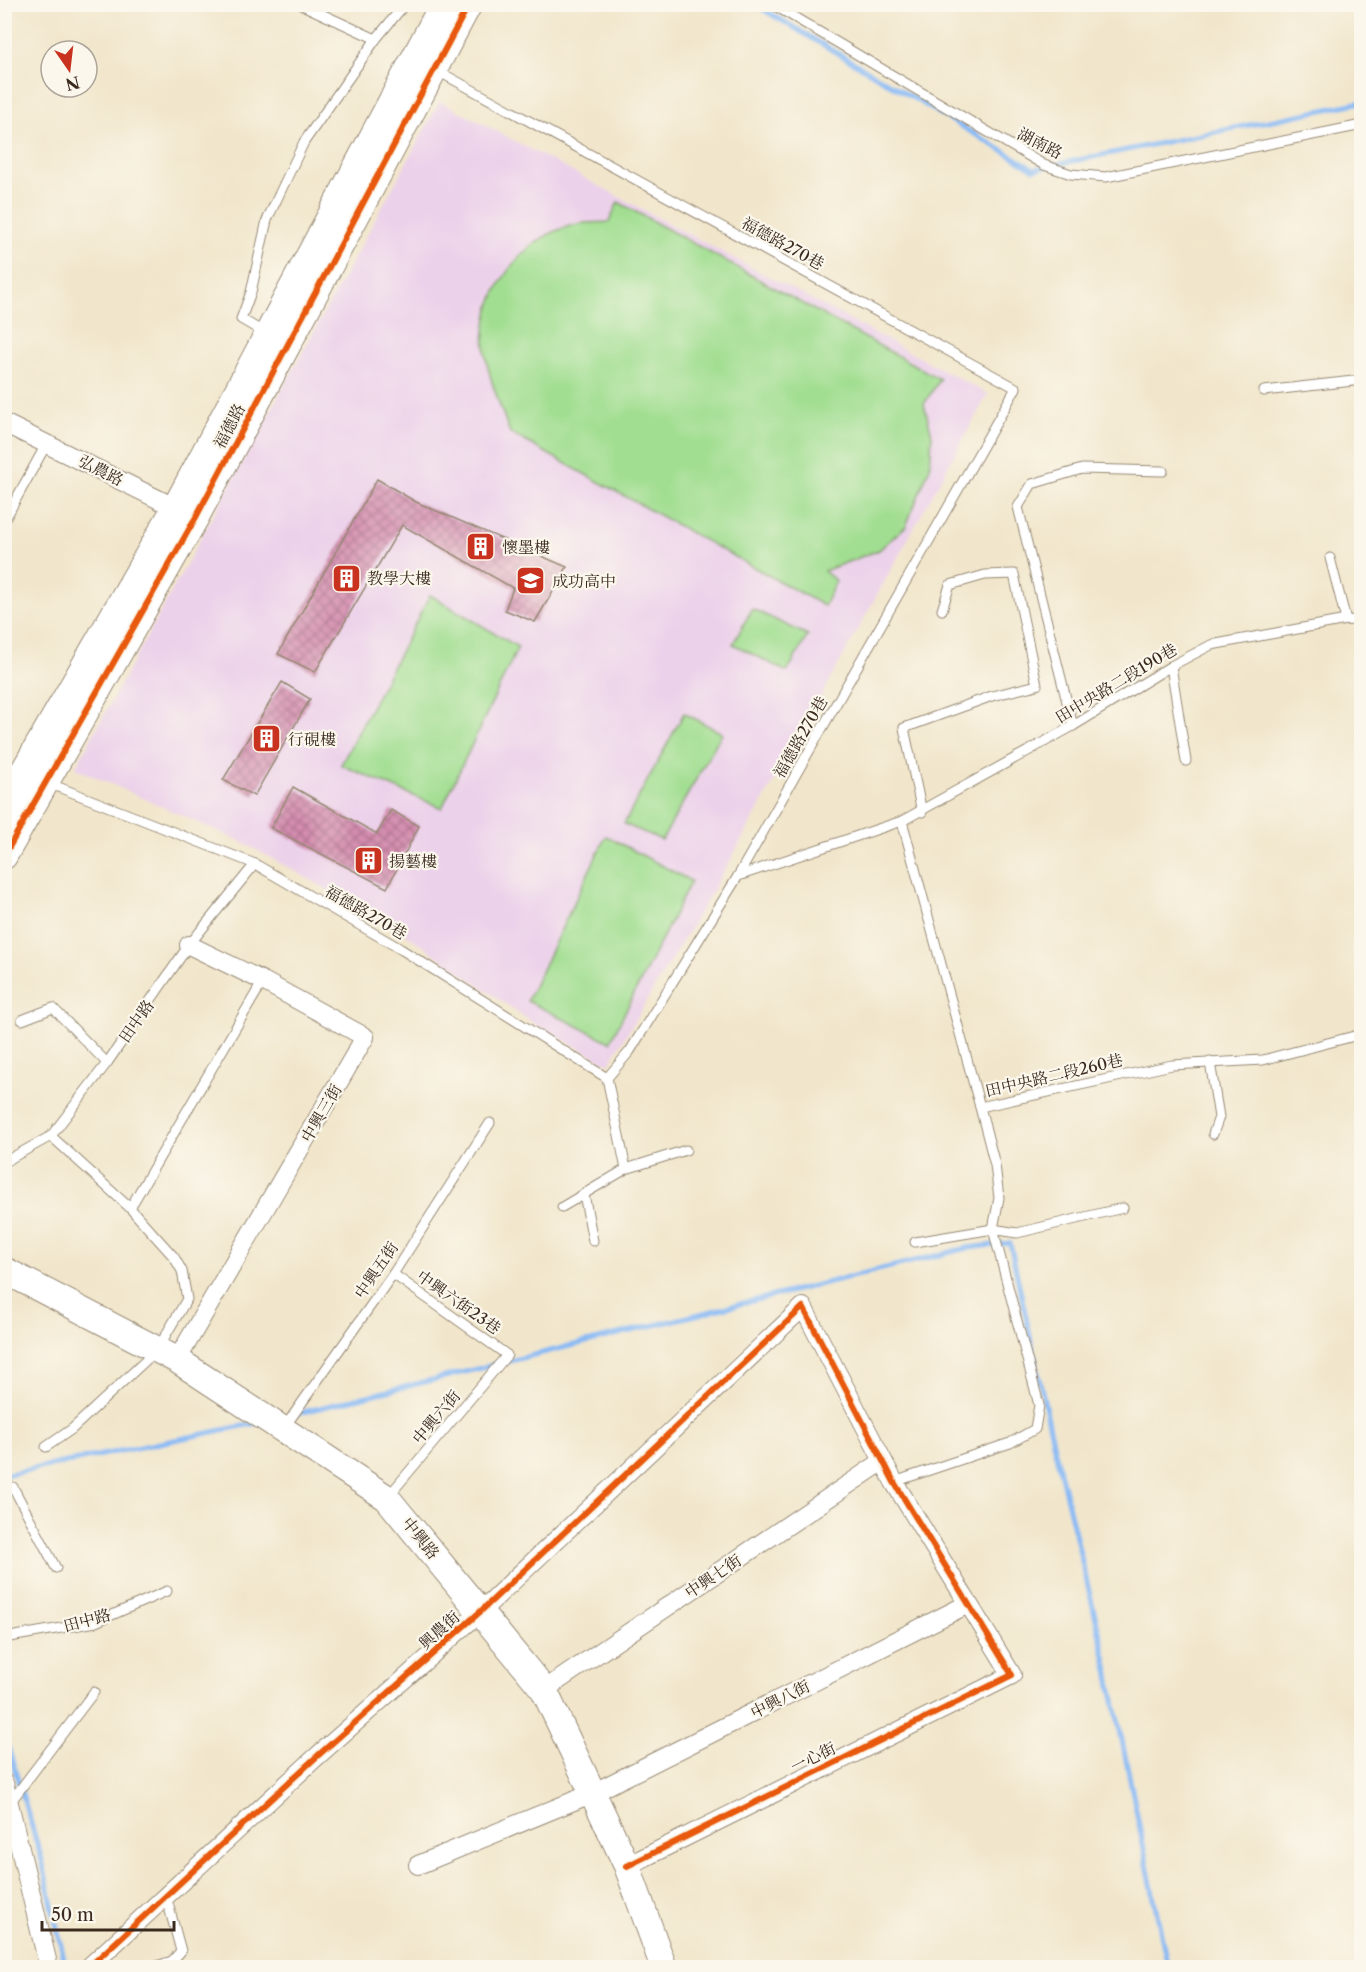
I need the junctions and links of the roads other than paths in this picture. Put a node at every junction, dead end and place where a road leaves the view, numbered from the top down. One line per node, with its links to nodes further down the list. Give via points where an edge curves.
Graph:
1 (300, 4): 6 (lane)
2 (405, 4): 6 (lane)
3 (444, 4): 9 (street, 福德路)
4 (469, 4): 7 (street, 福德路)
5 (772, 4): 8 (lane, 湖南路, via 1044,165 1071,174 1106,177)
6 (376, 39): 9 (lane, via 304,142 267,220 241,319)
7 (434, 69): 15 (street, 福德路); 30 (lane, 福德路270巷, via 1016,388)
8 (1362, 125)
9 (266, 334): 15 (street, 福德路)
10 (1362, 380): 11 (lane)
11 (1264, 391)
12 (4, 423): 13 (street, 弘農路)
13 (47, 443): 15 (street, 弘農路); 16 (lane)
14 (1163, 471): 22 (lane, via 1082,469 1032,484 1018,507)
15 (186, 513): 24 (street, 福德路)
16 (4, 521)
17 (1330, 558): 19 (lane)
18 (942, 610): 26 (lane, via 950,585 985,575 1014,574 1037,685 992,696 904,728)
19 (1346, 620): 20 (lane, 田中央路二段190巷); 21 (lane, 田中央路二段190巷, via 1211,645)
20 (1362, 621)
21 (1171, 666): 22 (lane, 田中央路二段190巷); 23 (lane)
22 (1073, 726): 26 (lane, 田中央路二段190巷)
23 (1186, 761)
24 (28, 775): 25 (street, 福德路); 28 (street, 福德路); 29 (lane, 福德路270巷)
25 (4, 805)
26 (922, 812): 27 (lane, 田中央路二段190巷)
27 (902, 821): 30 (lane, 田中央路二段190巷); 38 (lane)
28 (4, 856)
29 (255, 864): 31 (lane, 田中路); 37 (lane, 福德路270巷, via 399,948)
30 (738, 876): 37 (lane, 福德路270巷, via 630,1051)
31 (189, 945): 32 (street, 中興三街); 36 (lane, 田中路)
32 (263, 981): 47 (lane); 54 (street, 中興三街, via 365,1037)
33 (22, 1020): 36 (lane, via 53,1008)
34 (1362, 1034): 35 (lane, 田中央路二段260巷, via 1263,1060)
35 (1210, 1062): 38 (lane, 田中央路二段260巷, via 1172,1065); 40 (lane, via 1219,1117)
36 (107, 1063): 41 (lane, 田中路)
37 (607, 1078): 44 (lane)
38 (980, 1107): 49 (lane, 田中央路二段260巷, via 999,1198)
39 (490, 1124): 53 (lane, 中興五街)
40 (1213, 1134)
41 (51, 1136): 43 (lane, 田中路); 47 (lane)
42 (686, 1150): 44 (lane)
43 (4, 1161)
44 (626, 1168): 45 (lane)
45 (584, 1194): 46 (lane); 50 (lane)
46 (562, 1207)
47 (130, 1208): 54 (lane, via 174,1257 185,1282 187,1299)
48 (1123, 1209): 49 (lane, via 1017,1233)
49 (993, 1229): 51 (lane); 59 (lane, 田中央路二段260巷, via 1039,1405 1035,1429 1010,1443)
50 (593, 1241)
51 (915, 1242)
52 (4, 1270): 54 (street, 中興路)
53 (393, 1274): 55 (lane, 中興六街23巷); 56 (lane, 中興五街)
54 (167, 1355): 56 (street, 中興路); 57 (lane)
55 (507, 1355): 61 (lane, 中興六街)
56 (283, 1430): 61 (street, 中興路)
57 (46, 1447)
58 (883, 1461): 59 (street); 65 (street, 興農街, via 803,1307); 67 (street, 中興七街)
59 (894, 1482): 64 (street)
60 (4, 1486): 62 (lane, via 13,1487)
61 (387, 1498): 65 (street, 中興路)
62 (56, 1568)
63 (167, 1591): 66 (lane, 田中路, via 96,1622)
64 (968, 1604): 70 (street, 中興八街); 73 (street, 一心街, via 1012,1675)
65 (481, 1611): 67 (street, 中興路); 74 (street, 興農街)
66 (4, 1638)
67 (544, 1690): 70 (street, 中興路)
68 (94, 1692): 71 (lane)
69 (4, 1783): 71 (street)
70 (593, 1793): 72 (street, 中興八街); 73 (street, 中興路)
71 (8, 1805): 75 (street)
72 (418, 1865)
73 (627, 1866): 78 (street, 中興路)
74 (166, 1896): 76 (street, 興農街); 77 (lane, via 181,1951 172,1961)
75 (49, 1968)
76 (88, 1968)
77 (151, 1968)
78 (664, 1968)

